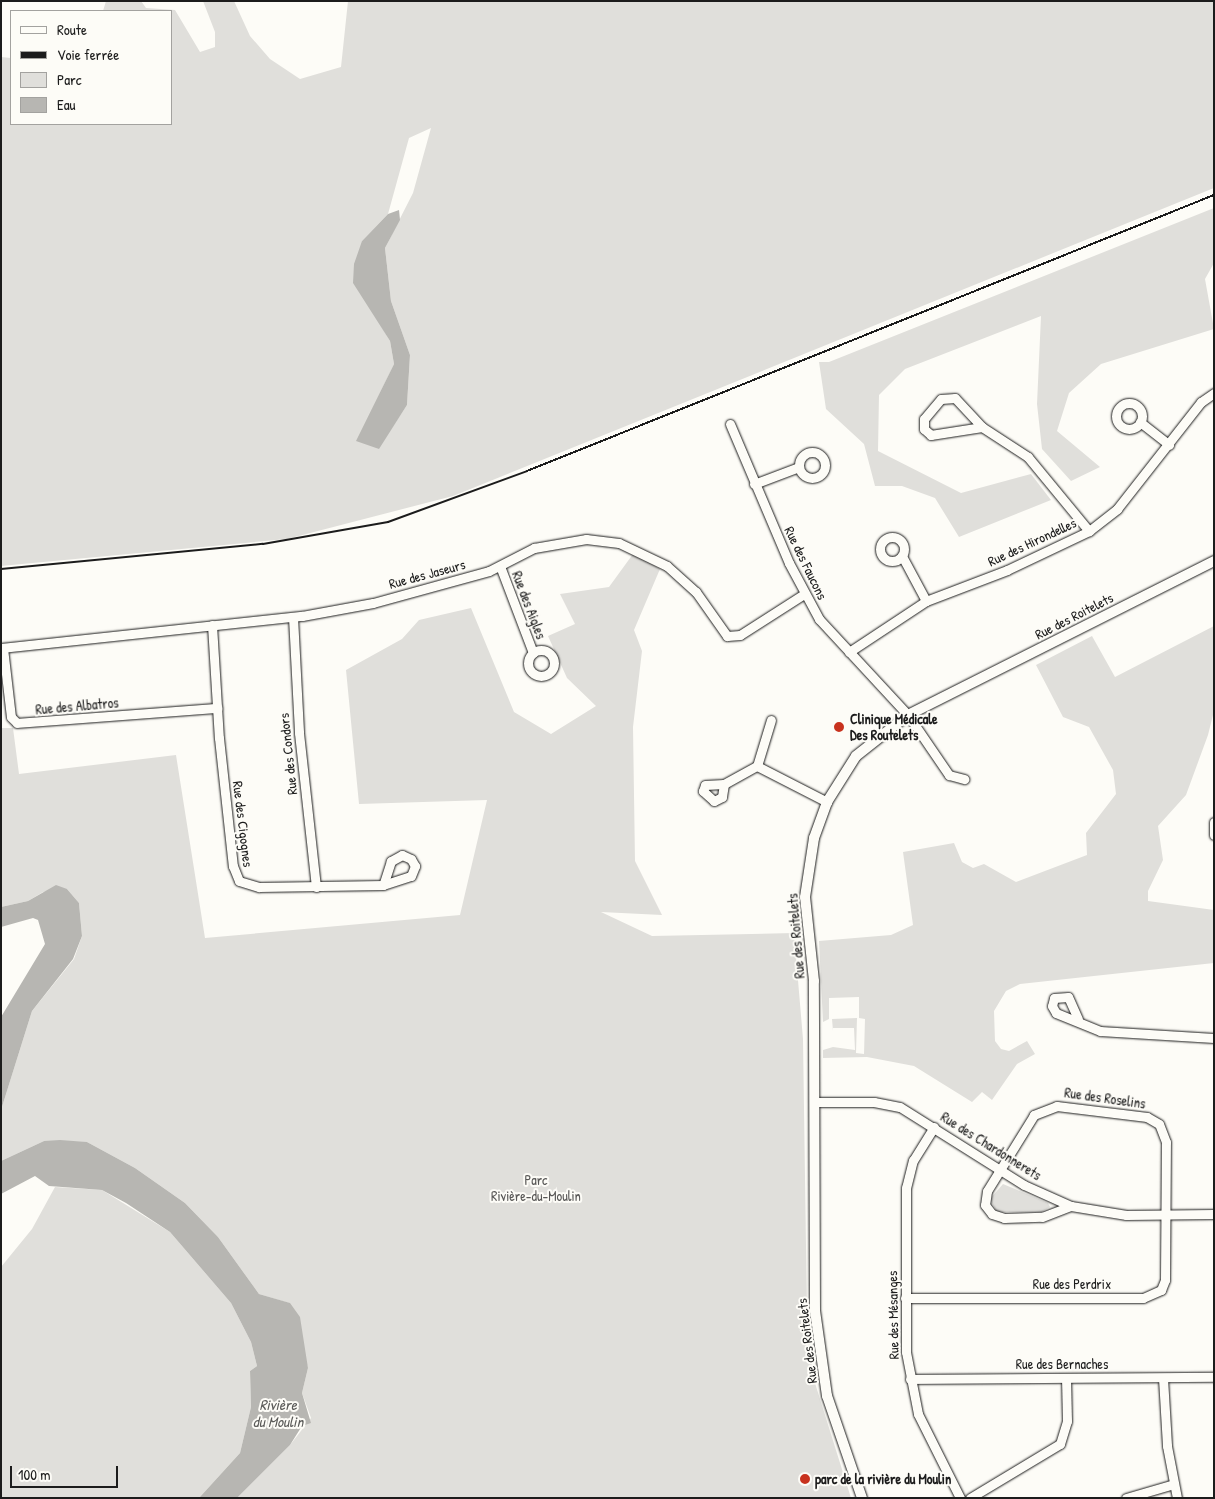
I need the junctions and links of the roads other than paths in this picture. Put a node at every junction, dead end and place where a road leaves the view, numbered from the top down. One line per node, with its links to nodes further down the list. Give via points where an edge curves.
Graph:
1 (1214, 393): 5 (street, Rue des Hirondelles, via 1201,402)
2 (1140, 422): 5 (street)
3 (730, 424): 7 (street, Rue des Faucons)
4 (982, 428): 4 (street, via 955,398 941,399 924,419 924,429 931,435); 8 (street, via 1028,457)
5 (1169, 445): 8 (street, Rue des Hirondelles, via 1117,509)
6 (799, 467): 7 (street)
7 (754, 484): 12 (street, Rue des Faucons)
8 (1089, 531): 13 (street, Rue des Hirondelles, via 1007,570)
9 (902, 556): 13 (street)
10 (1214, 561): 20 (street, Rue des Roitelets)
11 (500, 566): 12 (street, Rue des Jaseurs, via 520,554 556,542 586,539 619,543 667,566 686,580 727,636 740,636); 14 (street, Rue des Jaseurs, via 373,603); 18 (street, Rue des Aigles)
12 (804, 594): 17 (street, Rue des Faucons, via 819,619)
13 (926, 601): 17 (street, Rue des Hirondelles)
14 (293, 617): 15 (street, Rue des Jaseurs); 29 (street, Rue des Condors, via 299,733)
15 (212, 625): 16 (street, Rue des Jaseurs); 19 (street, Rue des Cigognes)
16 (2, 648): 19 (street, Rue des Albatros, via 10,717 17,723)
17 (849, 652): 20 (street, Rue des Faucons)
18 (533, 653)
19 (216, 708): 29 (street, Rue des Cigognes, via 233,866 239,881 259,887)
20 (908, 715): 23 (street, Rue des Faucons, via 949,775); 25 (street, Rue des Roitelets, via 856,756)
21 (772, 720): 22 (street)
22 (757, 766): 24 (street); 25 (street)
23 (964, 779)
24 (724, 784)
25 (827, 802): 32 (street, Rue des Roitelets, via 814,838 805,897 814,981)
26 (1214, 822): 27 (street)
27 (1214, 835)
28 (382, 885): 29 (street, Rue des Cigognes)
29 (316, 887)
30 (1078, 1019): 31 (street, via 1108,1032)
31 (1214, 1038)
32 (815, 1102): 33 (street, Rue des Chardonnerets, via 884,1103 908,1110); 44 (street, Rue des Roitelets, via 814,1276 818,1341 834,1420)
33 (934, 1127): 34 (street, Rue des Chardonnerets); 38 (street, Rue des Mésanges, via 914,1160 906,1188)
34 (999, 1170): 35 (street, Rue des Chardonnerets); 35 (street, Rue des Roselins, via 984,1199 995,1216 1042,1217); 37 (street, Rue des Roselins, via 1034,1115 1045,1108 1057,1106 1147,1117 1159,1124 1165,1135)
35 (1071, 1206): 37 (street, Rue des Chardonnerets, via 1126,1215)
36 (1214, 1214): 37 (street, Rue des Chardonnerets)
37 (1165, 1215): 38 (street, Rue des Perdrix, via 1165,1280 1161,1290 1150,1297)
38 (905, 1298): 42 (street, Rue des Mésanges)
39 (1066, 1378): 40 (street, Rue des Bernaches); 42 (street, Rue des Bernaches); 46 (street, via 1067,1421 1060,1444)
40 (1163, 1378): 41 (street, Rue des Bernaches); 43 (street, via 1166,1440)
41 (1214, 1378)
42 (910, 1379): 45 (street, Rue des Mésanges, via 922,1424)
43 (1174, 1484): 47 (street); 48 (street)
44 (862, 1498)
45 (960, 1498)
46 (970, 1498)
47 (1126, 1498)
48 (1177, 1498)

